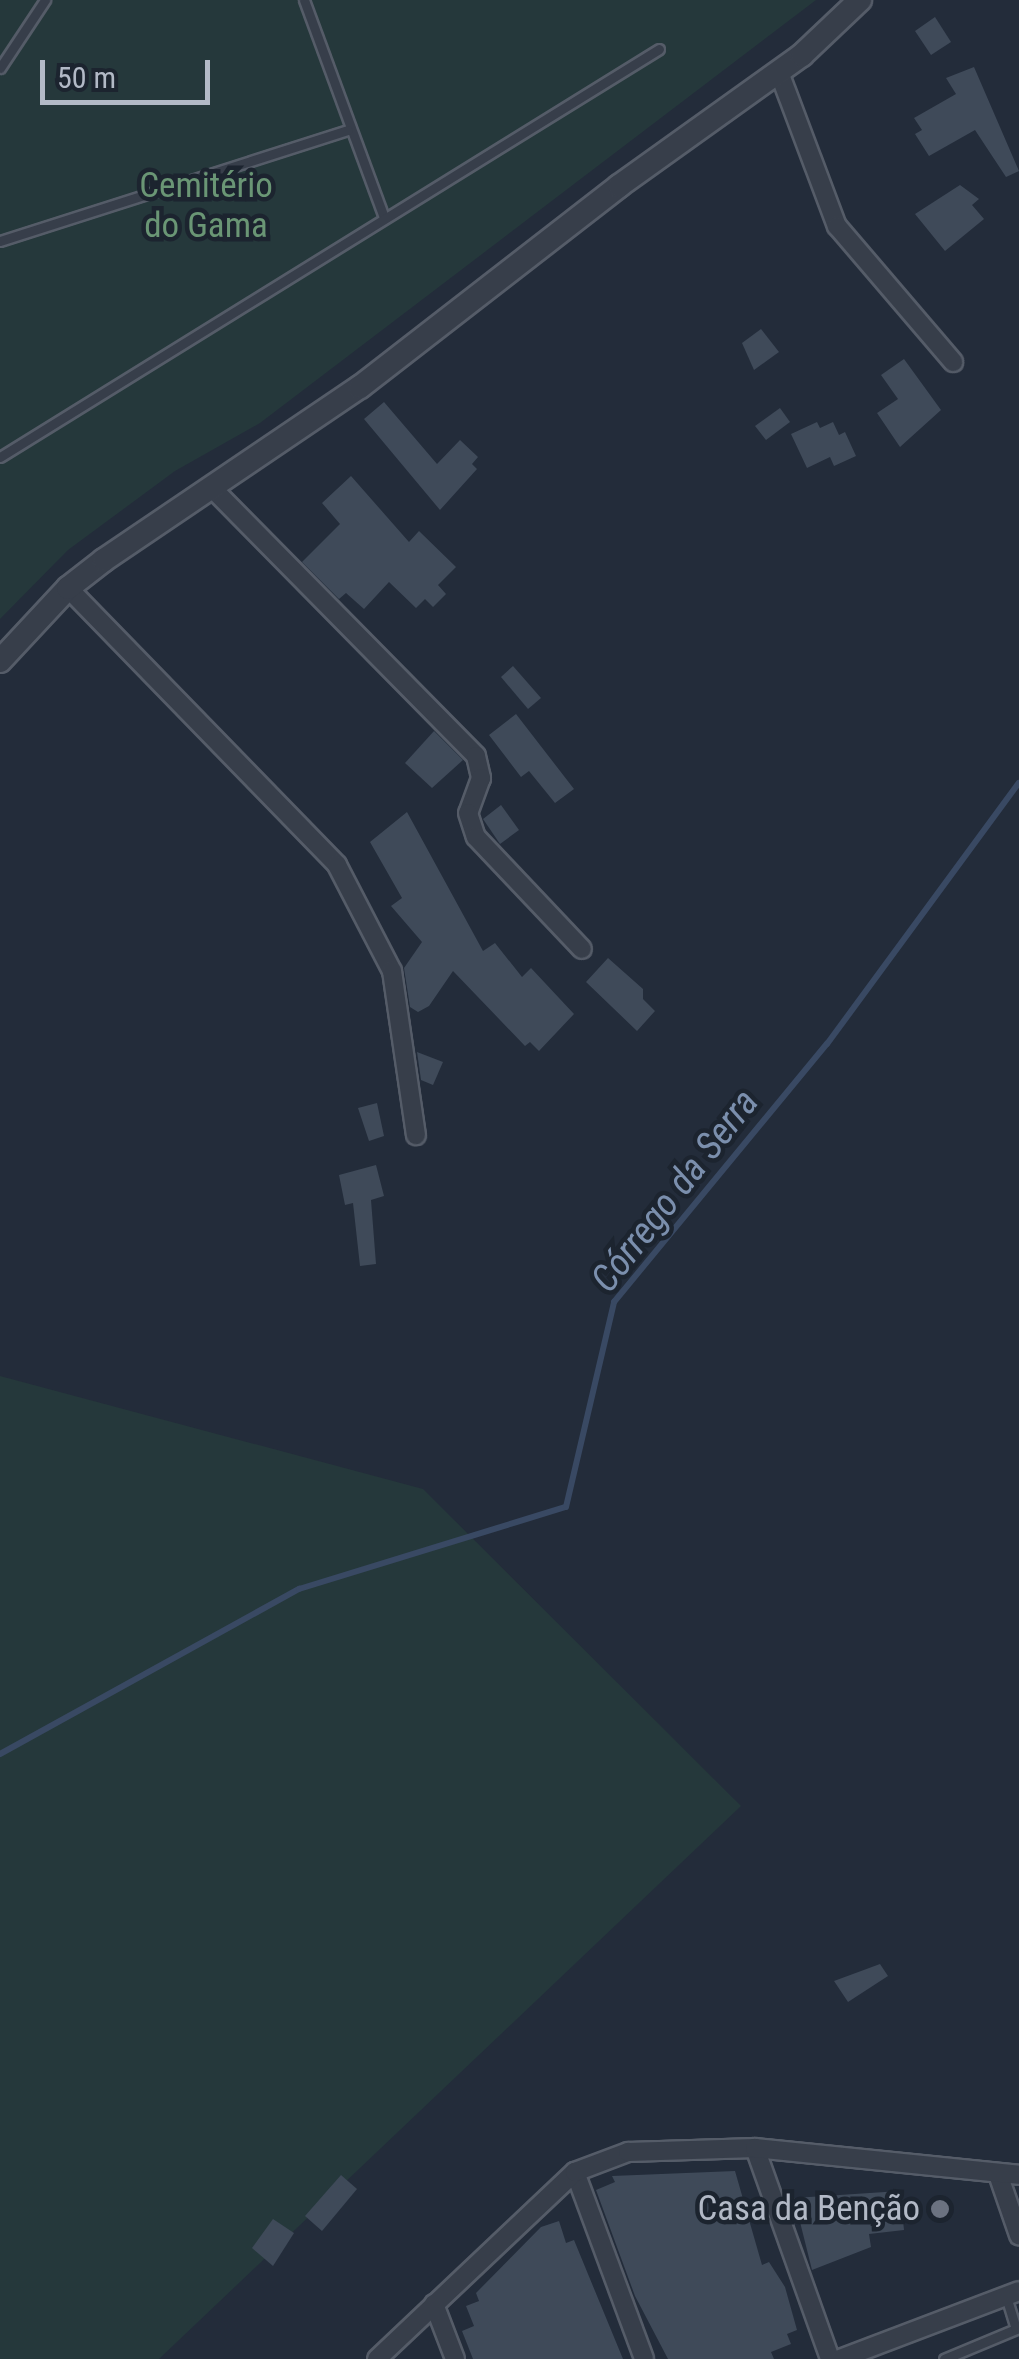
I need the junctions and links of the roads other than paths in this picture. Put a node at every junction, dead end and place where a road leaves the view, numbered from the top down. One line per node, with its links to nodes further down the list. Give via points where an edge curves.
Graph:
1 (44, 0): 5 (lane)
2 (304, 0): 7 (lane)
3 (860, 0): 6 (street)
4 (659, 49): 8 (lane)
5 (0, 68)
6 (779, 72): 10 (street, via 837,226); 12 (street)
7 (348, 130): 8 (lane); 9 (lane)
8 (383, 215): 11 (lane)
9 (0, 241)
10 (952, 362)
11 (0, 457)
12 (214, 490): 13 (street); 15 (street, via 467,746 481,768 468,813 476,836)
13 (68, 588): 14 (street); 16 (street, via 337,865 392,971)
14 (0, 661)
15 (582, 949)
16 (416, 1134)
17 (755, 2148): 18 (street, via 628,2152); 19 (street); 28 (street)
18 (575, 2172): 23 (street); 27 (street)
19 (998, 2174): 20 (street); 21 (street)
20 (1019, 2175)
21 (1019, 2236)
22 (1013, 2294): 24 (street); 30 (lane, via 1016,2329)
23 (434, 2304): 25 (street); 26 (street)
24 (864, 2355): 29 (street)
25 (377, 2359)
26 (455, 2359)
27 (644, 2359)
28 (830, 2359)
29 (840, 2359)
30 (944, 2359)

